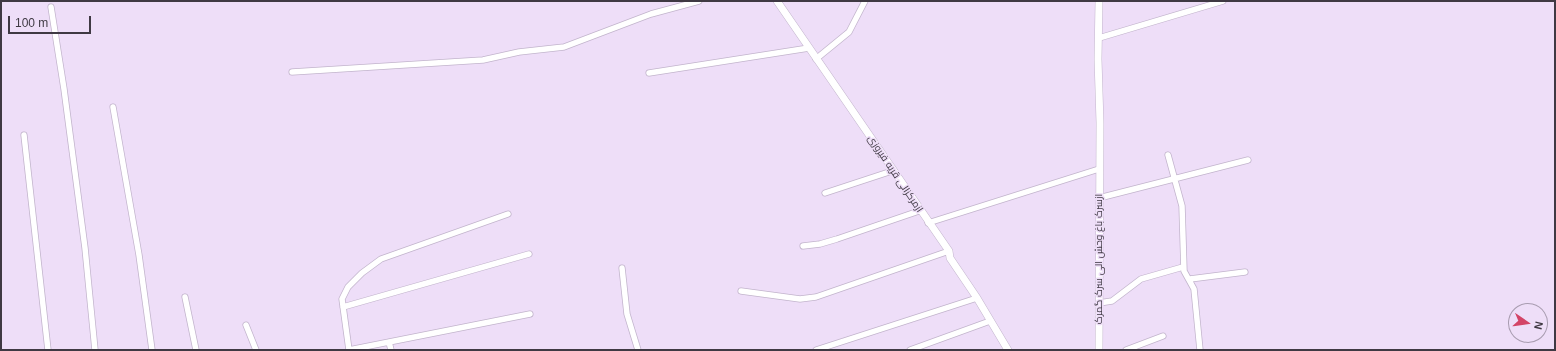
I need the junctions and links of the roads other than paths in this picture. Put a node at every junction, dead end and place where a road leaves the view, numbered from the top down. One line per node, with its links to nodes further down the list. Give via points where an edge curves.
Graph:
1 (699, 1): 10 (street, via 651,14 564,47 519,52 483,60)
2 (777, 1): 8 (main road, ازمرکزالی قریه فیروزی)
3 (865, 1): 9 (street, via 849,32)
4 (1099, 1): 7 (main road, ازسرک باغ وحش الی سرک گمرک)
5 (1222, 1): 7 (street)
6 (51, 8): 42 (street, via 85,248)
7 (1099, 38): 16 (main road, ازسرک باغ وحش الی سرک گمرک)
8 (809, 48): 9 (main road, ازمرکزالی قریه فیروزی); 11 (street)
9 (816, 59): 17 (main road, ازمرکزالی قریه فیروزی)
10 (292, 72)
11 (649, 73)
12 (113, 107): 43 (street, via 139,255)
13 (24, 135): 41 (street)
14 (1168, 155): 18 (street)
15 (1248, 160): 18 (street)
16 (1099, 169): 20 (main road, ازسرک باغ وحش الی سرک گمرک); 23 (street)
17 (892, 171): 19 (street); 21 (main road, ازمرکزالی قریه فیروزی)
18 (1175, 178): 20 (street); 27 (street, via 1182,206)
19 (825, 193)
20 (1099, 198): 34 (main road, ازسرک باغ وحش الی سرک گمرک)
21 (919, 211): 23 (main road, ازمرکزالی قریه فیروزی); 24 (street, via 837,240)
22 (508, 214): 35 (street, via 381,259 348,287 342,299)
23 (928, 223): 25 (main road, ازمرکزالی قریه فیروزی)
24 (803, 246)
25 (948, 251): 31 (street, via 824,296 800,299); 33 (main road, ازمرکزالی قریه فیروزی)
26 (529, 254): 35 (street)
27 (1183, 267): 30 (street); 34 (street, via 1141,279 1112,301)
28 (622, 268): 48 (street, via 627,314)
29 (1245, 272): 30 (street)
30 (1190, 279): 54 (street, via 1194,289)
31 (741, 291)
32 (185, 297): 44 (street)
33 (977, 298): 37 (main road, ازمرکزالی قریه فیروزی); 49 (street)
34 (1099, 303): 52 (main road, ازسرک باغ وحش الی سرک گمرک)
35 (343, 307): 46 (street)
36 (530, 314): 40 (street)
37 (990, 321): 50 (street); 51 (main road, ازمرکزالی قریه فیروزی)
38 (246, 325): 45 (street)
39 (1163, 336): 53 (street)
40 (389, 342): 46 (street); 47 (street)
41 (48, 350)
42 (95, 350)
43 (152, 350)
44 (196, 350)
45 (256, 350)
46 (349, 350)
47 (391, 350)
48 (638, 350)
49 (816, 350)
50 (910, 350)
51 (1008, 350)
52 (1099, 350)
53 (1126, 350)
54 (1200, 350)

